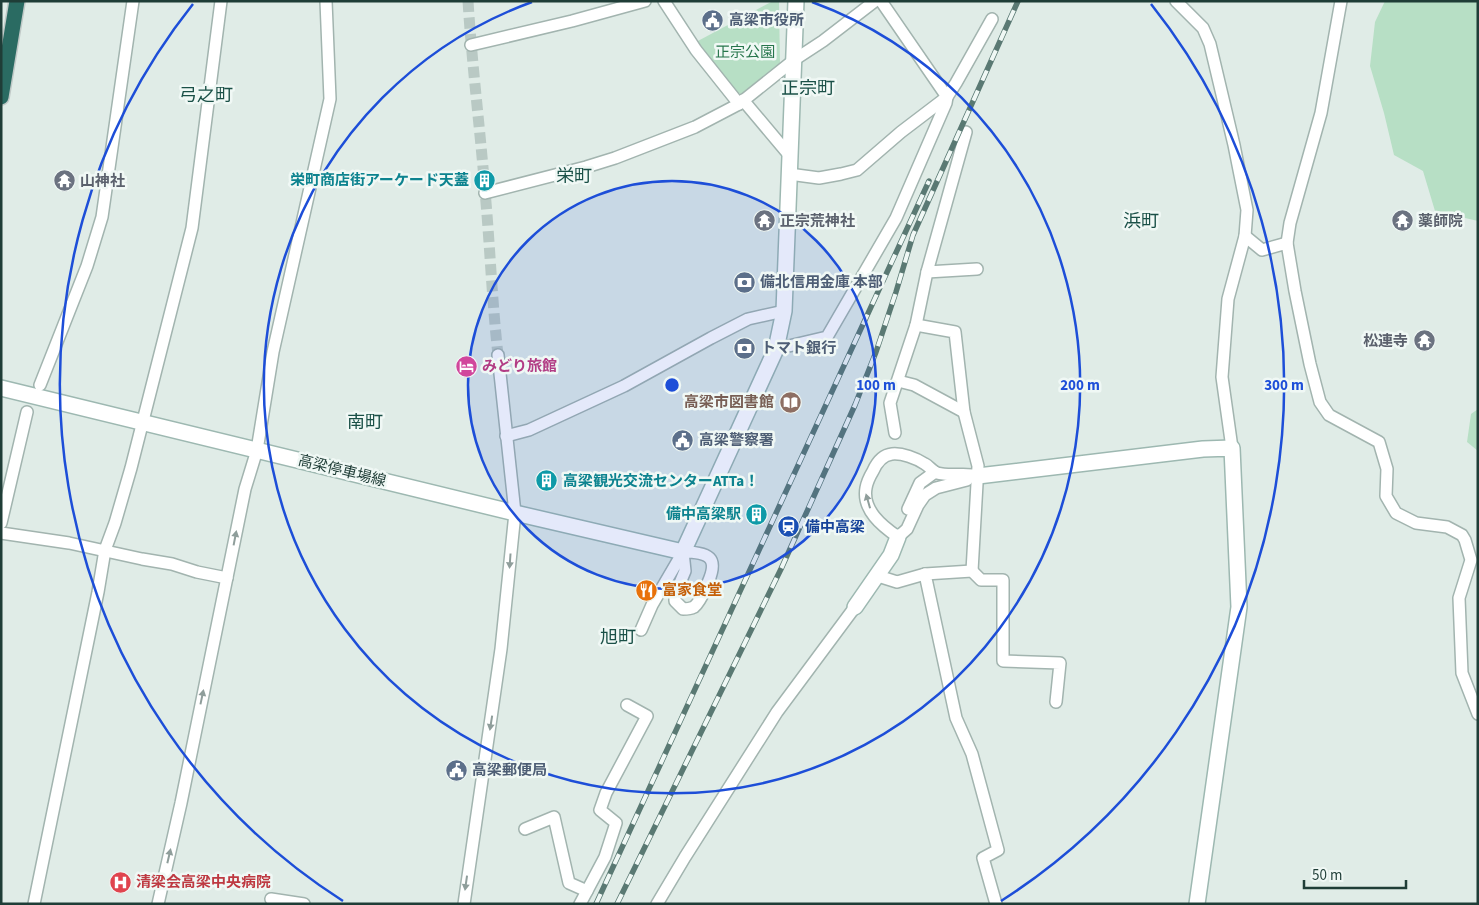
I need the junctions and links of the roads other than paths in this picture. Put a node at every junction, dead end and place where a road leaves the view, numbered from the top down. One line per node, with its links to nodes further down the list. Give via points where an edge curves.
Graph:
1 (17, 1): 15 (highway)
2 (133, 1): 31 (street, via 102,217 87,266)
3 (221, 1): 35 (street, via 192,228)
4 (326, 1): 39 (street, via 330,98 273,352)
5 (646, 1): 13 (street)
6 (664, 1): 17 (street, via 696,50)
7 (796, 1): 14 (street)
8 (875, 1): 14 (street)
9 (881, 1): 16 (street)
10 (1176, 1): 22 (street, via 1203,28 1210,44 1247,210)
11 (1340, 1): 23 (street, via 1321,114)
12 (992, 19): 16 (street)
13 (471, 45)
14 (794, 60): 17 (street); 19 (street)
15 (1, 97)
16 (947, 97): 20 (street, via 857,170 819,178); 28 (street, via 896,218 827,337)
17 (741, 102): 19 (street); 21 (street, via 694,127 615,158)
18 (966, 132): 25 (street)
19 (790, 156): 20 (street)
20 (789, 174): 26 (street)
21 (486, 193)
22 (1245, 236): 23 (street, via 1262,250); 38 (street, via 1228,299 1222,369)
23 (1287, 242): 56 (street, via 1294,291 1320,402 1329,415 1379,442 1387,469 1386,496 1396,513 1416,523 1447,527 1465,540 1471,560 1459,598 1462,673)
24 (977, 269): 25 (street)
25 (927, 272): 27 (street)
26 (784, 311): 28 (street); 37 (street, via 748,319 624,386 529,430)
27 (916, 325): 30 (street); 34 (street, via 955,332)
28 (776, 350): 47 (street)
29 (498, 355): 37 (street)
30 (898, 381): 34 (street, via 914,385); 36 (street, via 890,403)
31 (40, 385)
32 (1, 388): 35 (street, 高梁停車場線)
33 (27, 412): 43 (street)
34 (964, 412): 41 (street)
35 (143, 424): 39 (street, 高梁停車場線); 46 (street)
36 (895, 433)
37 (506, 436): 42 (street)
38 (1232, 448): 41 (street); 67 (street, via 1239,606)
39 (257, 450): 42 (street, 高梁停車場線); 51 (street, one-way to 39, via 245,489)
40 (935, 472): 41 (street); 45 (street, via 920,483); 45 (street, one-way to 40, via 883,527 866,498 868,482 878,460 893,454 904,455 925,463)
41 (978, 476): 45 (street, via 930,491 918,505 907,530); 48 (street)
42 (514, 513): 47 (street, 高梁停車場線); 63 (street, one-way to 63, via 502,640)
43 (1, 523)
44 (1, 533): 46 (street)
45 (898, 537): 50 (street)
46 (105, 550): 51 (street); 60 (street)
47 (683, 552): 47 (street, via 708,556 713,566 713,574 700,600 690,609 683,609 675,601 685,571); 53 (street)
48 (972, 571): 49 (street); 54 (street, via 981,580 1004,580 1003,660 1060,662)
49 (925, 574): 50 (street, via 897,582); 66 (street, via 956,718 972,754 998,850 982,858)
50 (878, 576): 52 (street)
51 (227, 578): 61 (street, one-way to 51)
52 (855, 607): 65 (street, via 777,712)
53 (641, 630)
54 (1056, 702)
55 (627, 705): 58 (street, via 647,716 603,801 600,810 616,823 605,857)
56 (1478, 714)
57 (525, 829): 58 (street, via 554,817 569,884)
58 (587, 891): 64 (street)
59 (271, 899): 62 (street)
60 (34, 904)
61 (158, 904)
62 (304, 904)
63 (464, 904)
64 (580, 904)
65 (657, 904)
66 (996, 904)
67 (1197, 904)

